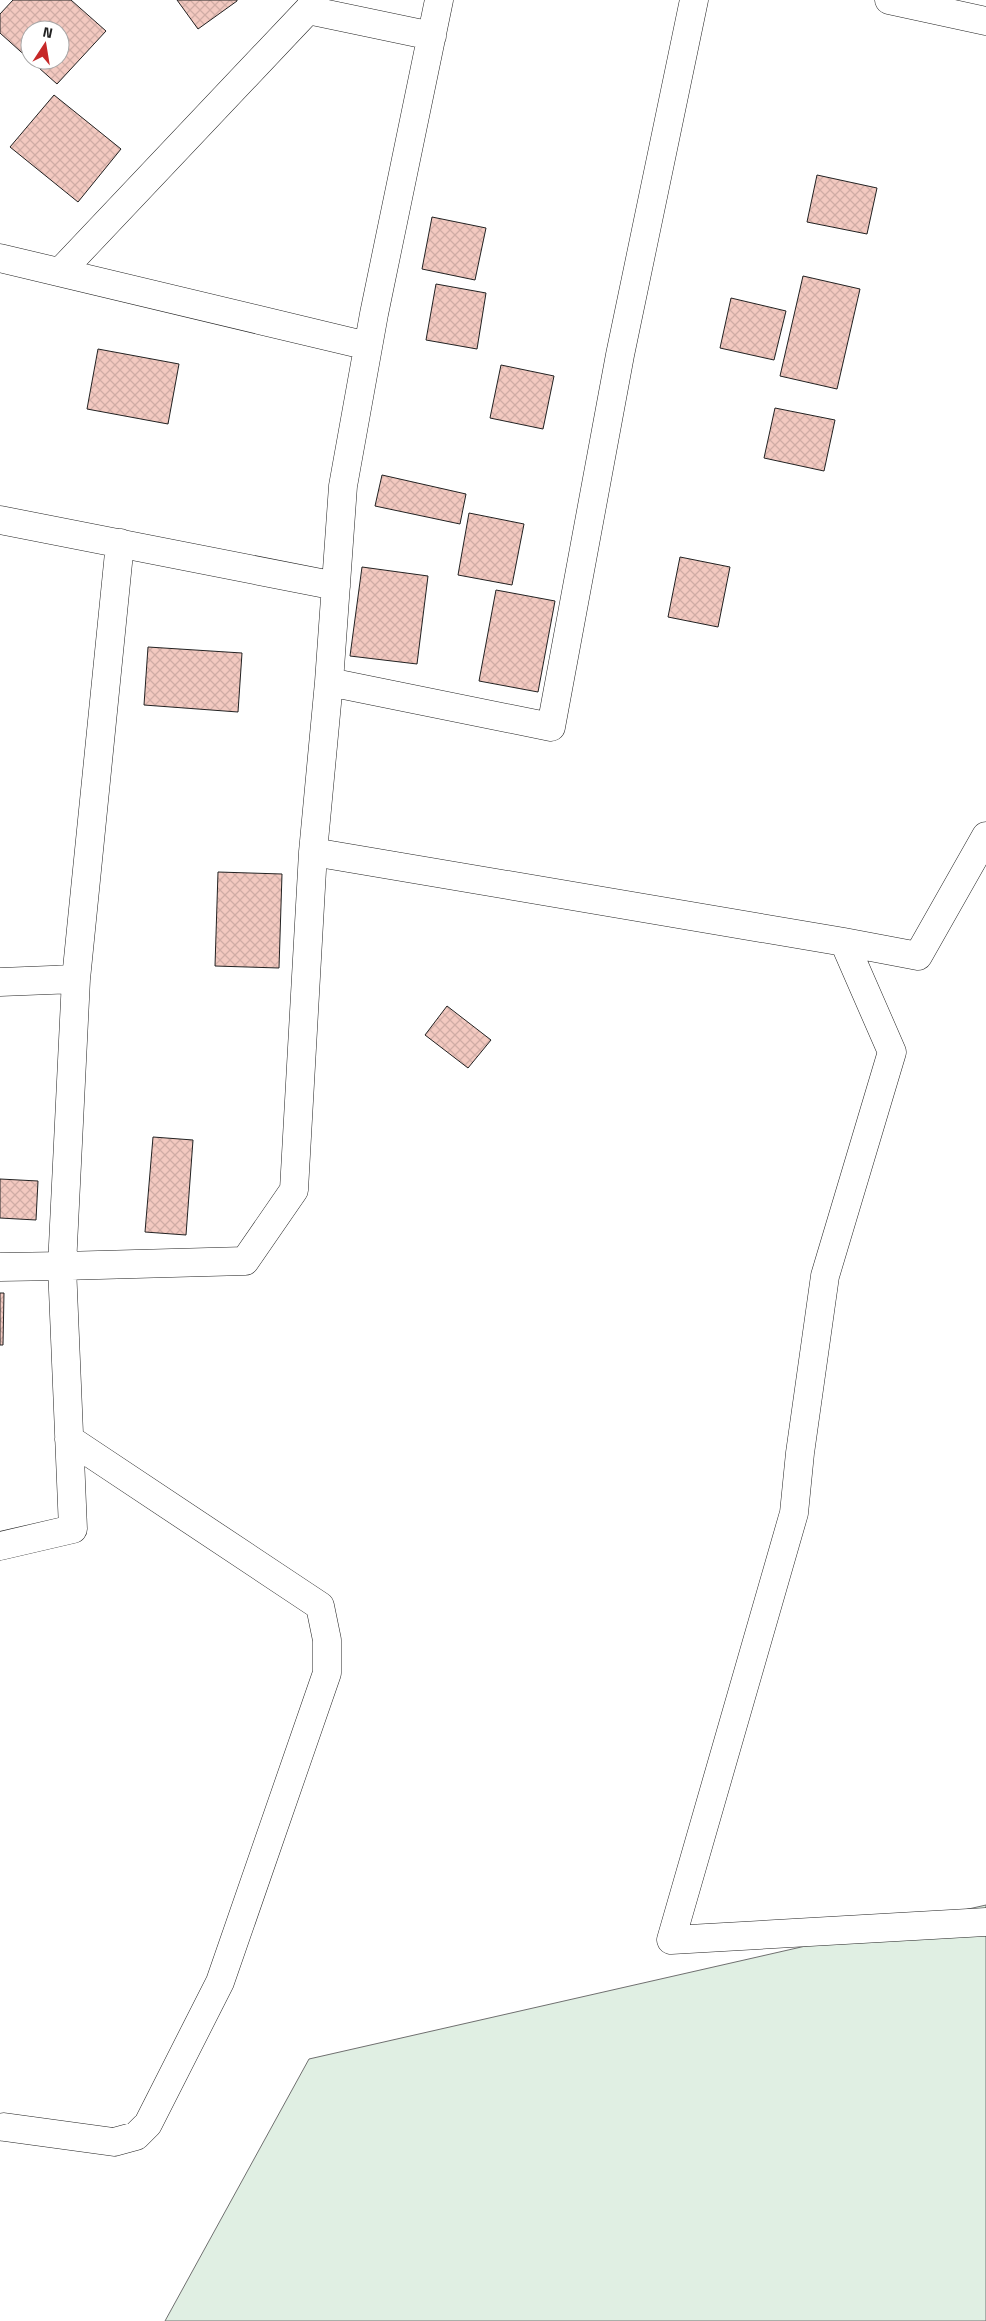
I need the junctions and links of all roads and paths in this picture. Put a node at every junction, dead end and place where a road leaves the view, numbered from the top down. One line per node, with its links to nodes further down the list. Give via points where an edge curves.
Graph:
1 (439, 0): 6 (street)
2 (694, 0): 13 (street, via 620,354 551,727)
3 (889, 0): 5 (street)
4 (317, 5): 6 (street); 8 (street)
5 (986, 21)
6 (432, 36): 9 (street)
7 (0, 258): 8 (street)
8 (60, 272): 9 (street)
9 (368, 346): 12 (street, via 343,486)
10 (0, 520): 11 (street)
11 (120, 543): 12 (street); 17 (street)
12 (336, 586): 13 (street)
13 (329, 682): 15 (street)
14 (986, 836): 16 (street, via 918,956)
15 (312, 852): 16 (street); 19 (street, via 294,1190 245,1261)
16 (844, 942): 23 (street, via 892,1052 825,1276 794,1513 671,1940)
17 (76, 979): 18 (street); 19 (street)
18 (0, 982)
19 (62, 1266): 20 (street); 21 (street)
20 (0, 1267)
21 (69, 1439): 22 (street, via 73,1529); 24 (street, via 320,1606 327,1640 327,1673 220,1982 148,2124 136,2136 114,2142)
22 (0, 1546)
23 (986, 1922)
24 (4, 2127)

